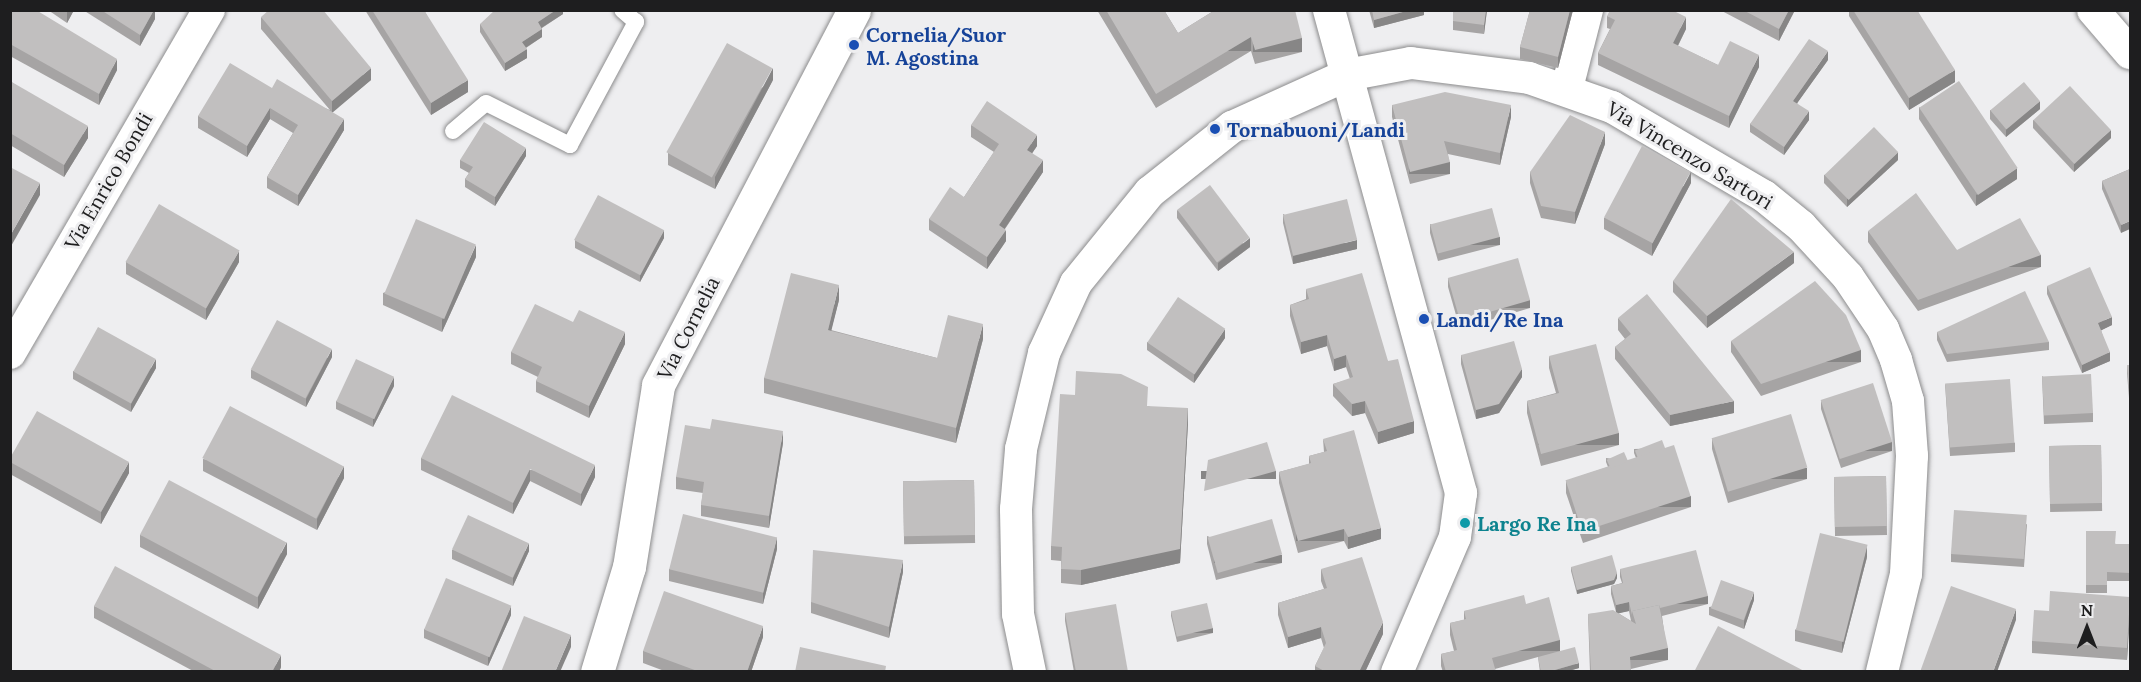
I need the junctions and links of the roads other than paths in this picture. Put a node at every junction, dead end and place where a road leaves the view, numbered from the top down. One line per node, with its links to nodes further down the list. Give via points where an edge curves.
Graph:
1 (209, 10): 11 (street, Via Enrico Bondi)
2 (622, 10): 10 (lane, via 636,22 570,145 486,103)
3 (854, 10): 12 (street, Via Cornelia, via 658,385 629,567)
4 (1329, 10): 8 (street)
5 (1587, 10): 9 (street)
6 (2093, 10): 7 (street)
7 (2130, 53)
8 (1347, 75): 9 (street, Via Vincenzo Sartori, via 1389,65 1436,64); 13 (street, Via Vincenzo Sartori, via 1248,118 1188,158 1126,216 1068,298 1044,353 1021,449 1018,614); 14 (street, via 1461,493 1459,523)
9 (1567, 88): 15 (street, Via Vincenzo Sartori, via 1706,159 1782,210 1848,277 1883,329 1905,388 1914,498 1899,615)
10 (453, 131)
11 (10, 353)
12 (597, 672)
13 (1030, 672)
14 (1397, 672)
15 (1882, 672)

